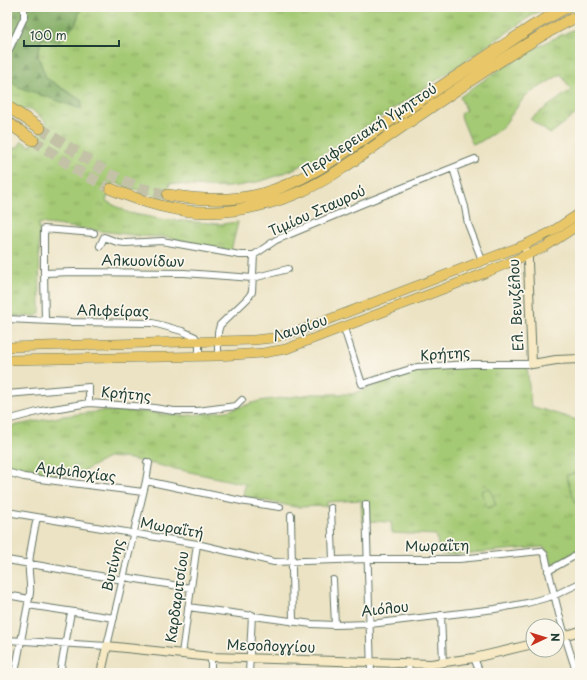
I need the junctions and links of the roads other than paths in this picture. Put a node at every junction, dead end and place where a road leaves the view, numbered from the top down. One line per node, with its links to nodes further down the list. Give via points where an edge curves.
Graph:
1 (24, 7): 8 (street, via 24,18)
2 (558, 7): 6 (highway)
3 (567, 7): 6 (highway, Περιφερειακή Υμηττού)
4 (580, 15): 7 (highway, Περιφερειακή Υμηττού)
5 (580, 20): 7 (highway)
6 (534, 26): 16 (highway, Περιφερειακή Υμηττού, via 308,175 261,194 238,198 214,200)
7 (553, 29): 15 (highway, Περιφερειακή Υμηττού, via 494,65 341,168 301,191 260,205 211,212 162,207)
8 (7, 54)
9 (7, 106): 11 (highway)
10 (7, 122): 12 (highway)
11 (40, 128)
12 (33, 140)
13 (474, 159): 14 (street, Τιμίου Σταυρού)
14 (453, 168): 22 (street, Τιμίου Σταυρού, via 276,240); 24 (street, via 468,224)
15 (111, 189)
16 (168, 195)
17 (580, 213): 20 (main road, Λαυρίου, via 551,232)
18 (580, 224): 23 (main road, Λαυρίου)
19 (94, 233): 26 (street, via 44,229)
20 (524, 245): 23 (street, Ελ. Βενιζέλου); 24 (main road, Λαυρίου)
21 (100, 246): 22 (street, via 104,237 124,243 162,241 240,255)
22 (254, 255): 27 (street)
23 (528, 255): 30 (main road, Λαυρίου); 38 (street, Ελ. Βενιζέλου)
24 (482, 260): 32 (main road, Λαυρίου, via 282,336 262,340)
25 (288, 269): 27 (street, Αλκυονίδων)
26 (44, 273): 27 (street, Αλκυονίδων, via 184,273); 29 (street)
27 (253, 278): 32 (street, via 252,292 248,298 220,325)
28 (7, 319): 29 (street, Αλιφείρας)
29 (45, 320): 31 (street, Αλιφείρας, via 153,323 186,333)
30 (344, 328): 35 (main road, Λαυρίου, via 281,350); 38 (street, Κρήτης, via 362,384 417,367)
31 (199, 342): 32 (main road, Λαυρίου); 33 (main road, Λαυρίου); 34 (street)
32 (218, 342): 35 (street)
33 (7, 347)
34 (199, 356): 35 (main road, Λαυρίου); 37 (main road, Λαυρίου)
35 (218, 356)
36 (580, 359): 38 (street)
37 (7, 360)
38 (532, 364)
39 (7, 394): 41 (street, via 89,387)
40 (242, 400): 41 (street, Κρήτης, via 236,406 197,411)
41 (89, 403): 42 (street, Κρήτης)
42 (7, 420)
43 (148, 462): 45 (street, Βυτίνης)
44 (7, 472): 46 (street, Αμφιλοχίας, via 24,477)
45 (146, 481): 46 (street, Βυτίνης); 48 (street)
46 (143, 492): 53 (street, Βυτίνης)
47 (366, 504): 56 (street)
48 (280, 507)
49 (331, 508): 58 (street)
50 (7, 512): 52 (street, Μωραΐτή)
51 (291, 515): 59 (street)
52 (37, 517): 53 (street, Μωραΐτή); 60 (street)
53 (133, 534): 54 (street, Μωραΐτή); 62 (street, Βυτίνης)
54 (197, 544): 59 (street, Μωραΐτή, via 271,562); 65 (street, Καρδαριτσίου)
55 (580, 553): 61 (street)
56 (368, 558): 58 (street, Μωραΐτη); 61 (street, Μωραΐτη, via 459,559 541,551 545,555); 76 (street)
57 (7, 560): 60 (street)
58 (333, 560): 59 (street, Μωραΐτή)
59 (292, 562): 75 (street)
60 (29, 564): 62 (street); 68 (street)
61 (548, 571): 67 (street)
62 (123, 579): 65 (street); 73 (street, Βυτίνης)
63 (333, 580): 77 (street)
64 (580, 583): 67 (street, Αιόλου)
65 (191, 588): 69 (street, Καρδαριτσίου)
66 (7, 595): 68 (street)
67 (554, 596): 71 (street, Αιόλου, via 513,606); 74 (street)
68 (29, 602): 70 (street); 81 (street)
69 (188, 607): 72 (street, Αιόλου); 86 (street, Καρδαριτσίου)
70 (71, 612): 73 (street); 82 (street)
71 (441, 615): 76 (street, Αιόλου); 92 (street)
72 (252, 616): 75 (street, Αιόλου); 89 (street)
73 (114, 618): 83 (street, Βυτίνης)
74 (558, 618)
75 (293, 622): 77 (street, Αιόλου)
76 (370, 624): 77 (street, Αιόλου); 90 (street)
77 (335, 625)
78 (580, 632): 79 (street)
79 (565, 637)
80 (7, 640): 81 (street, Μεσολογγίου)
81 (21, 641): 82 (street, Μεσολογγίου); 93 (street)
82 (66, 643): 83 (street, Μεσολογγίου); 94 (street)
83 (108, 646): 86 (street, Μεσολογγίου); 95 (street, Βυτίνης)
84 (525, 646): 88 (street, Μεσολογγίου)
85 (565, 647): 101 (street)
86 (182, 654): 87 (street, Μεσολογγίου)
87 (211, 657): 89 (street, Μεσολογγίου); 96 (street)
88 (474, 658): 92 (street, Μεσολογγίου); 100 (street)
89 (250, 659): 90 (street, Μεσολογγίου); 97 (street)
90 (371, 662): 91 (street, Μεσολογγίου); 98 (street)
91 (408, 663): 92 (street, Μεσολογγίου); 99 (street)
92 (443, 663)
93 (15, 673)
94 (60, 673)
95 (101, 673)
96 (211, 673)
97 (249, 673)
98 (371, 673)
99 (409, 673)
100 (480, 673)
101 (577, 673)

